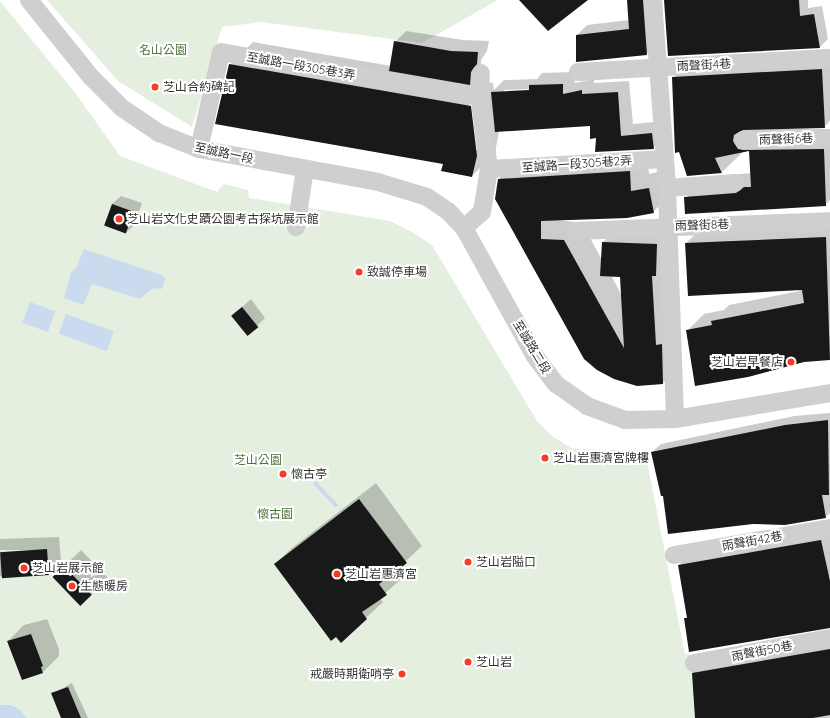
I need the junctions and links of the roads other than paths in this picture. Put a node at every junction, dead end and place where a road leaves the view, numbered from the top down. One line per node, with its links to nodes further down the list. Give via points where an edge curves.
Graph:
1 (29, 0): 10 (street, 至誠路一段, via 91,78 122,108 159,133)
2 (653, 0): 4 (street)
3 (830, 58): 4 (street, 雨聲街4巷)
4 (659, 67): 5 (street, 雨聲街4巷); 11 (street)
5 (578, 72)
6 (481, 73): 7 (street)
7 (480, 97): 10 (street, 至誠路一段305巷3弄, via 221,52); 13 (street)
8 (830, 138): 9 (street, 雨聲街6巷)
9 (742, 140)
10 (199, 149): 12 (street, 至誠路一段)
11 (664, 158): 13 (street, 至誠路一段305巷2弄); 15 (street)
12 (305, 169): 16 (street, 至誠路一段, via 378,182); 18 (street)
13 (489, 169): 20 (street, via 482,212)
14 (735, 183): 15 (street)
15 (666, 188): 19 (street)
16 (426, 197): 20 (street, 至誠路二段, via 448,211)
17 (830, 221): 19 (street, 雨聲街8巷)
18 (296, 227)
19 (668, 227): 21 (street, 雨聲街8巷); 23 (street)
20 (464, 228): 23 (street, 至誠路二段, via 534,355 556,384 587,406 625,420)
21 (575, 231)
22 (830, 393): 23 (street, 至誠路二段)
23 (675, 419)
24 (830, 528): 25 (street, 雨聲街42巷)
25 (674, 555)
26 (830, 638): 27 (street, 雨聲街50巷)
27 (694, 664)

